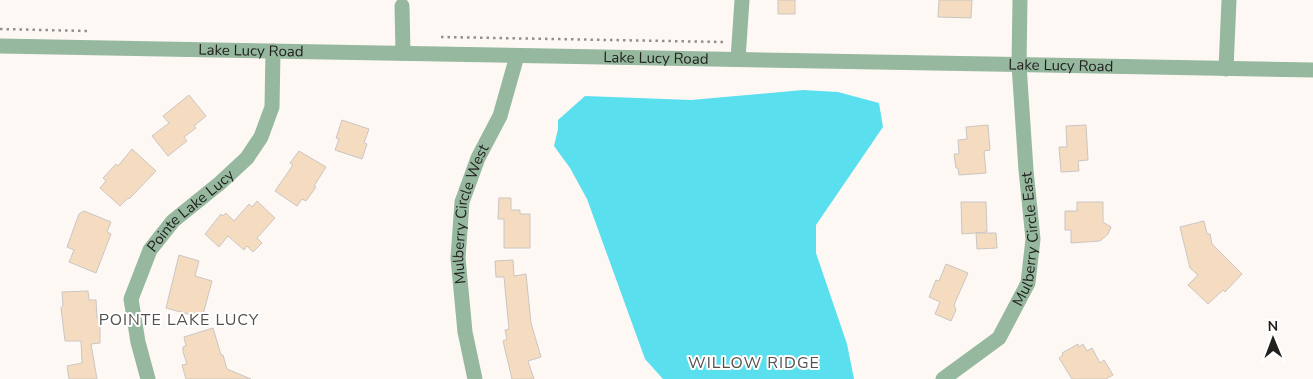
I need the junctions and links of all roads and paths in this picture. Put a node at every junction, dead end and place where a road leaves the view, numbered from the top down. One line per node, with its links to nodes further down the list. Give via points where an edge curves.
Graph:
1 (742, 0): 9 (street)
2 (1020, 0): 10 (street, Mulberry Circle East)
3 (1229, 0): 11 (street)
4 (402, 6): 7 (street)
5 (0, 46): 6 (street, Lake Lucy Road)
6 (273, 51): 7 (street, Lake Lucy Road); 13 (street, Pointe Lake Lucy, via 272,107 261,137 247,158 173,221 150,250 131,299)
7 (403, 53): 8 (street, Lake Lucy Road)
8 (516, 56): 9 (street, Lake Lucy Road); 14 (street, Mulberry Circle West, via 500,116 478,158 462,202 458,258 465,332)
9 (738, 59): 10 (street, Lake Lucy Road)
10 (1019, 65): 11 (street, Lake Lucy Road); 15 (street, Mulberry Circle East, via 1033,238 1028,283 999,338)
11 (1226, 69): 12 (street, Lake Lucy Road)
12 (1313, 70)
13 (148, 379)
14 (475, 379)
15 (944, 379)

